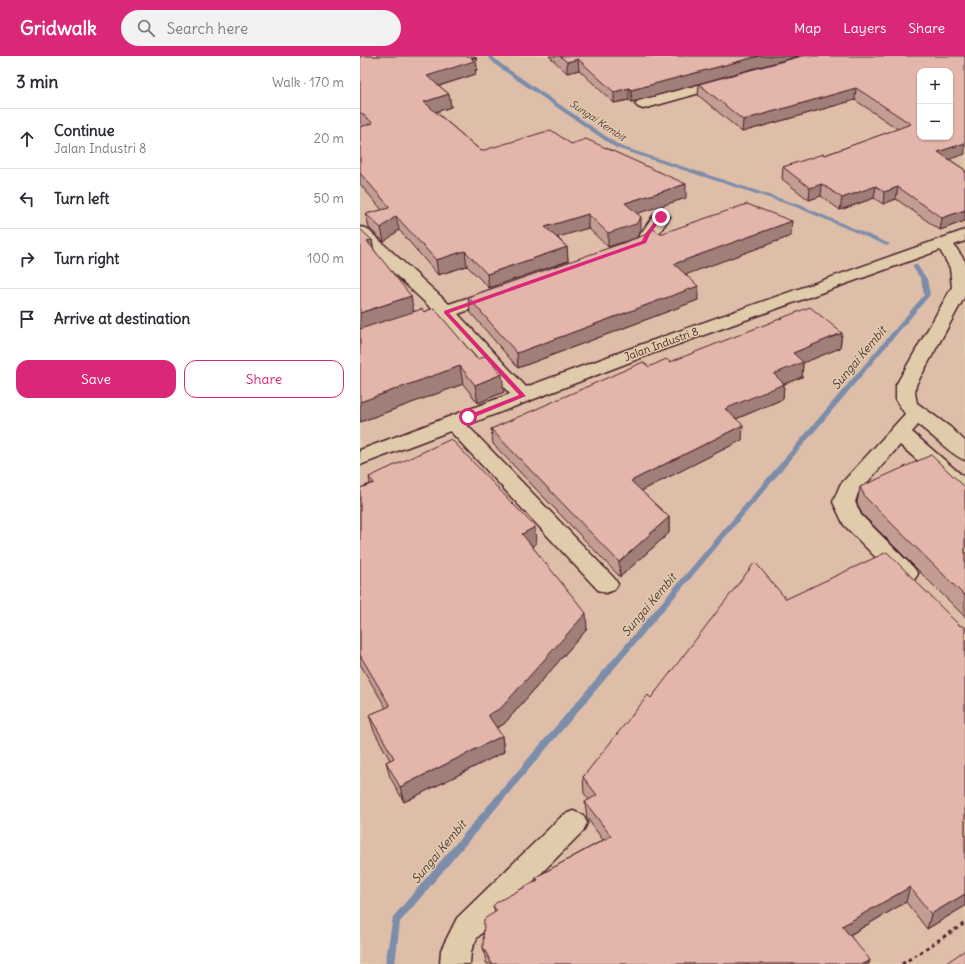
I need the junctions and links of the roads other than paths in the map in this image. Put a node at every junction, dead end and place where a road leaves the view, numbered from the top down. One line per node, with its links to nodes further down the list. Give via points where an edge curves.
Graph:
1 (740, 78): 2 (street)
2 (643, 104)
3 (661, 217): 7 (street, via 644,242)
4 (360, 232): 9 (street)
5 (965, 235): 6 (street, Jalan Industri 8)
6 (943, 243): 11 (street, Jalan Industri 8); 12 (street, via 959,264 961,287 906,385 905,400)
7 (608, 255)
8 (512, 289): 9 (street)
9 (446, 312): 10 (street); 11 (street)
10 (360, 341)
11 (523, 396): 13 (street, Jalan Industri 8)
12 (916, 414): 14 (street); 15 (street)
13 (454, 423): 16 (street, Jalan Industri 8); 18 (street)
14 (900, 432): 17 (street); 19 (street, via 848,490 844,502 852,520)
15 (965, 453)
16 (360, 458)
17 (965, 490)
18 (606, 584)
19 (922, 590)
20 (573, 823): 21 (street, via 467,928 456,950)
21 (455, 964)

